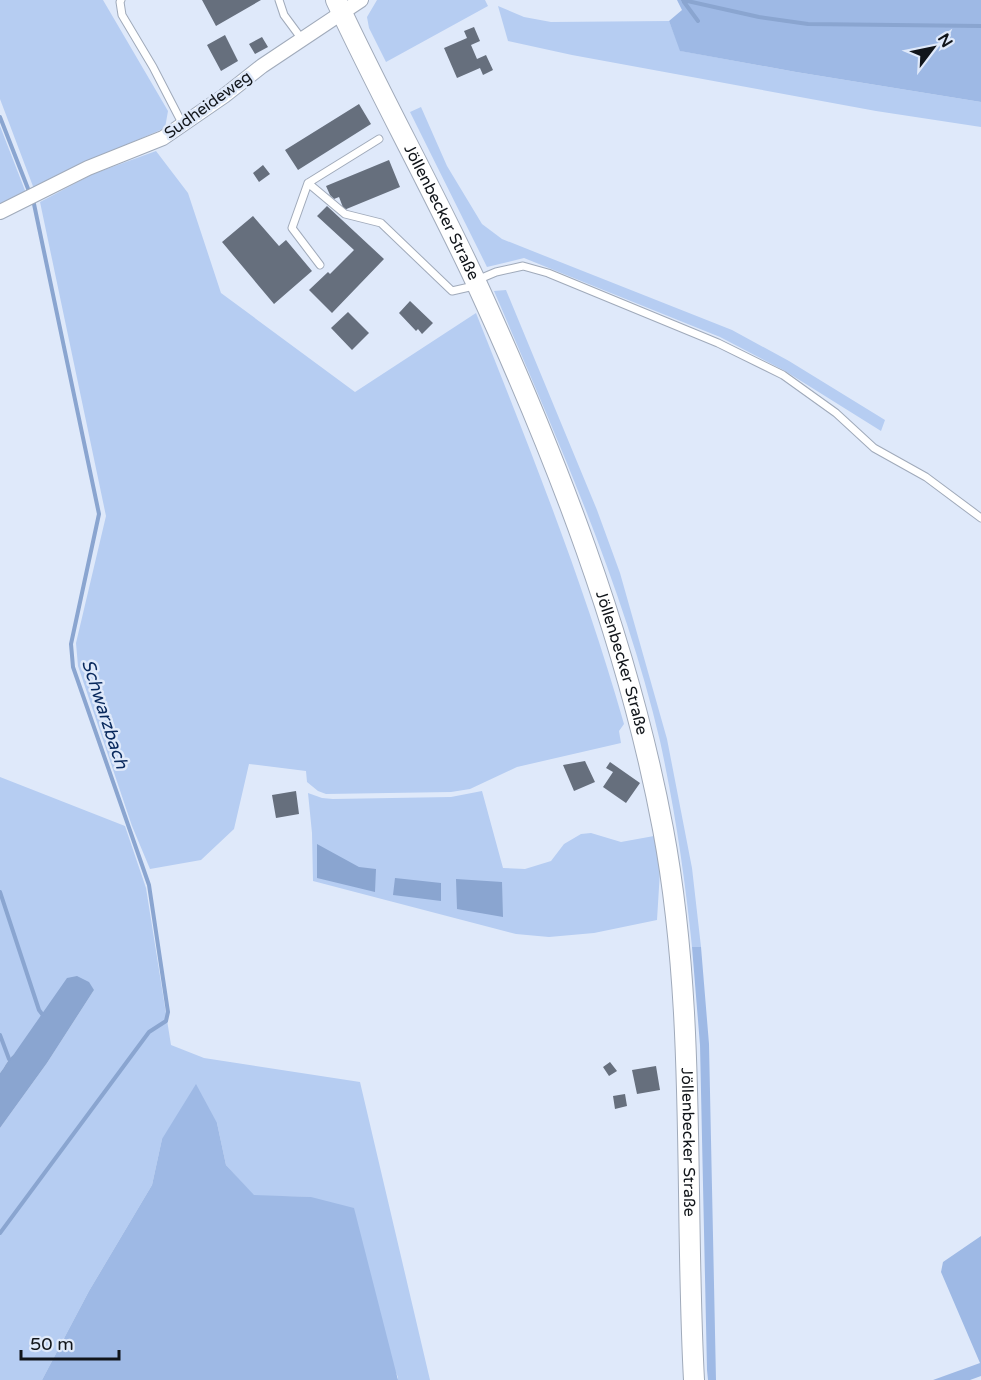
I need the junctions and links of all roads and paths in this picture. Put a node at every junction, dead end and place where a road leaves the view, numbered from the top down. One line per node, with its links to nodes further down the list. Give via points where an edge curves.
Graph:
1 (121, 0): 6 (lane, via 122,15)
2 (279, 0): 5 (lane, via 284,15)
3 (361, 0): 4 (street, Sudheideweg)
4 (339, 7): 5 (street, Sudheideweg); 11 (street, Jöllenbecker Straße)
5 (302, 38): 6 (street, Sudheideweg)
6 (183, 125): 9 (street, Sudheideweg, via 163,138 88,168)
7 (379, 139): 8 (lane)
8 (308, 183): 10 (lane, via 292,228); 11 (lane, via 345,214 381,223 452,291)
9 (0, 212)
10 (320, 265)
11 (476, 283): 12 (lane, via 496,272 523,266 718,343 783,375 836,413 874,448 926,477); 13 (street, Jöllenbecker Straße, via 527,395 597,583 634,703 663,829 686,1045)
12 (981, 518)
13 (694, 1380)

